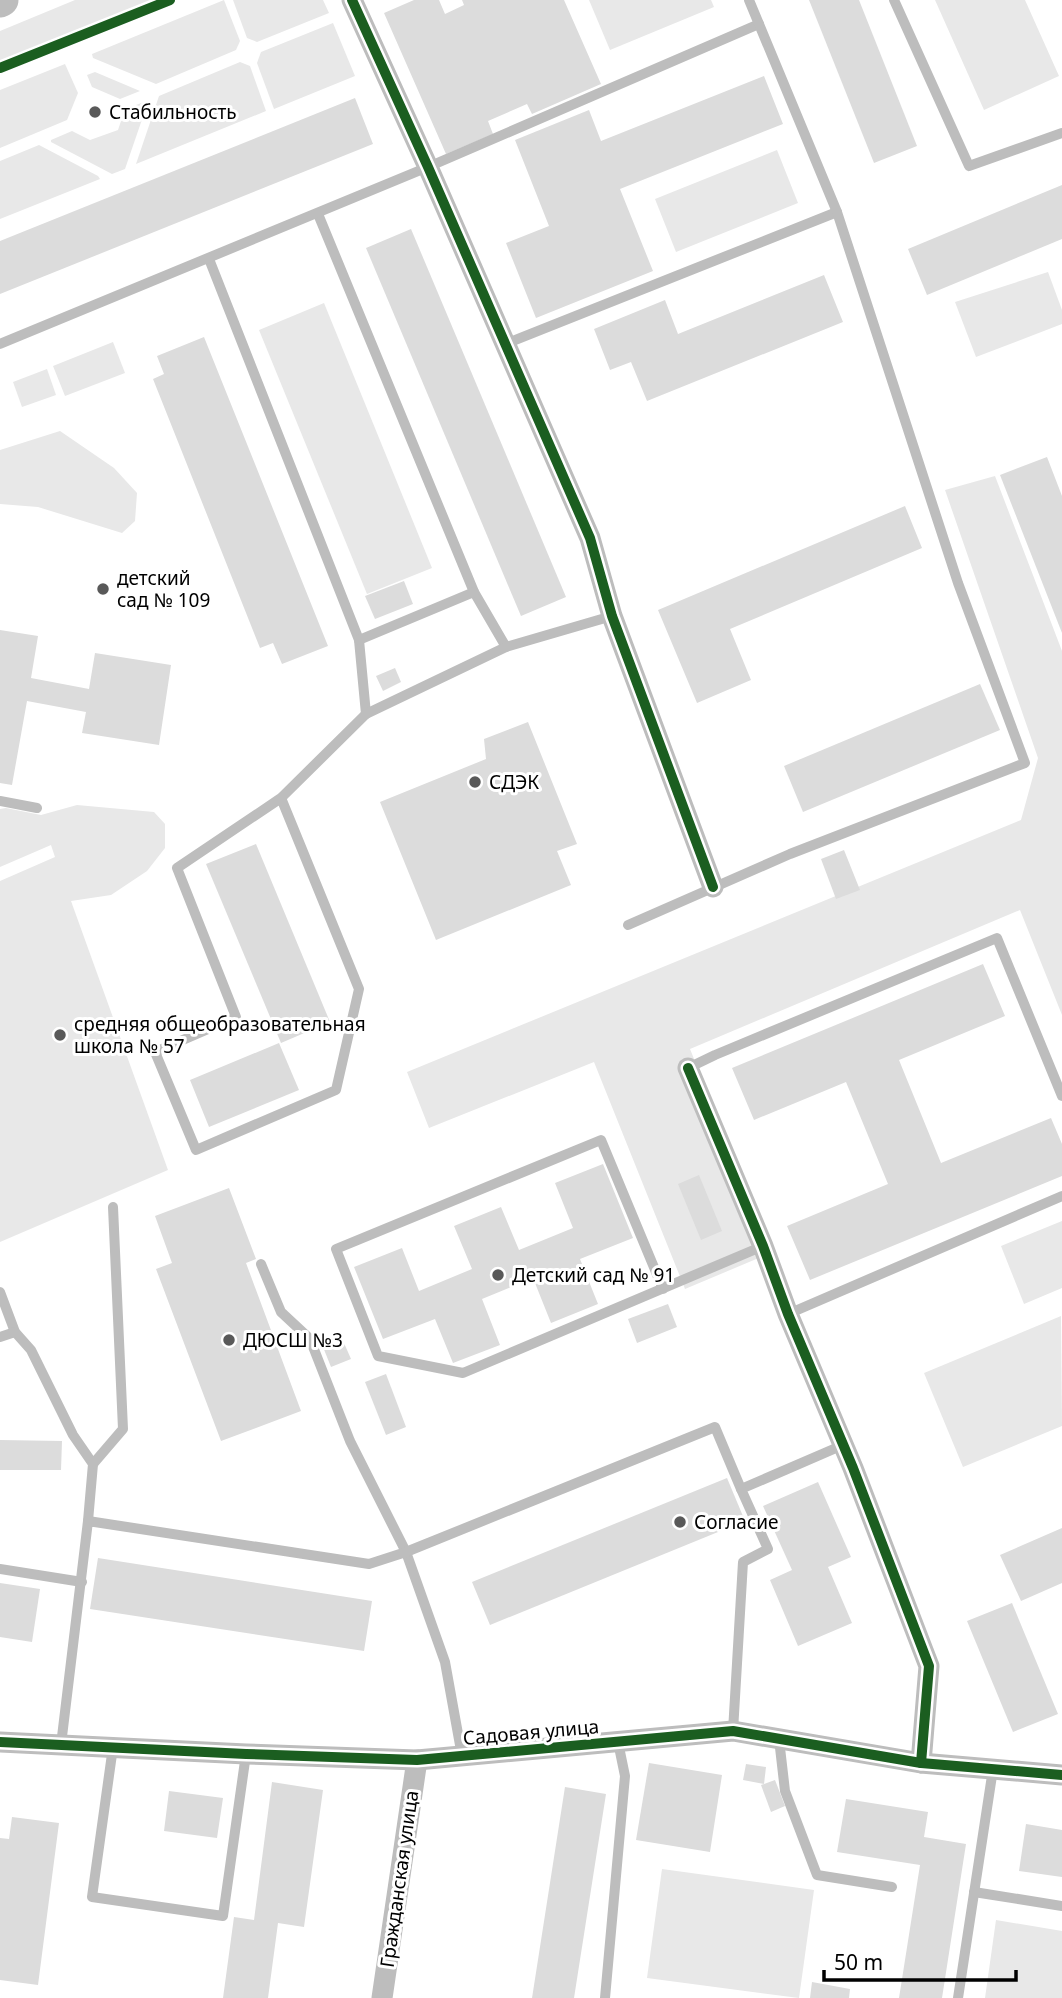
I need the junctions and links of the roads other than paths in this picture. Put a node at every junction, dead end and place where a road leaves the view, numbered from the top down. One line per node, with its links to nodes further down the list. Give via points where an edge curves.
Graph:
1 (352, 0): 6 (street)
2 (749, 0): 4 (lane)
3 (894, 0): 5 (lane, via 969,166)
4 (759, 24): 6 (lane); 7 (lane)
5 (1062, 133)
6 (428, 167): 8 (lane); 11 (street)
7 (837, 212): 11 (lane); 20 (lane, via 958,583 1026,763)
8 (318, 214): 9 (lane); 12 (lane)
9 (209, 259): 10 (lane); 14 (lane)
10 (0, 344)
11 (505, 344): 13 (street, via 590,538)
12 (474, 593): 14 (lane); 15 (lane)
13 (612, 616): 15 (lane); 20 (street)
14 (359, 640): 16 (lane)
15 (506, 647): 16 (lane)
16 (366, 713): 17 (lane)
17 (281, 798): 17 (lane, via 177,868 236,1017 155,1052 196,1150 335,1090 359,989)
18 (0, 801): 19 (lane)
19 (37, 808)
20 (713, 887): 21 (lane)
21 (628, 925)
22 (688, 1068): 23 (lane, via 998,938); 26 (street)
23 (1062, 1096)
24 (1062, 1196): 30 (lane)
25 (113, 1207): 34 (lane, via 123,1429)
26 (762, 1246): 28 (lane); 30 (street)
27 (261, 1264): 37 (lane, via 281,1312 310,1339 350,1441)
28 (663, 1289): 28 (lane, via 463,1373 378,1356 336,1249 601,1140)
29 (0, 1292): 31 (lane)
30 (788, 1314): 33 (street)
31 (16, 1332): 32 (lane); 34 (lane, via 31,1350 73,1435)
32 (0, 1338)
33 (843, 1445): 35 (lane); 49 (street, via 929,1666)
34 (93, 1464): 36 (lane)
35 (741, 1489): 37 (lane, via 715,1427); 40 (lane, via 768,1549 743,1562)
36 (88, 1521): 37 (lane, via 369,1564); 39 (lane)
37 (406, 1552): 47 (lane, via 445,1662)
38 (0, 1569): 39 (lane)
39 (82, 1582): 44 (lane)
40 (733, 1731): 41 (street, Садовая улица); 43 (street, Садовая улица)
41 (779, 1739): 49 (street, Садовая улица); 52 (lane, via 785,1791 817,1875)
42 (0, 1742): 44 (street, Садовая улица)
43 (618, 1742): 47 (street, Садовая улица); 56 (lane, via 625,1776)
44 (61, 1745): 45 (street, Садовая улица)
45 (113, 1747): 46 (street, Садовая улица); 46 (lane, via 92,1897 223,1916)
46 (246, 1754): 48 (street, Садовая улица)
47 (461, 1756): 48 (street, Садовая улица)
48 (417, 1759): 55 (street, Гражданская улица)
49 (921, 1763): 50 (street, Садовая улица)
50 (993, 1769): 51 (street, Садовая улица); 53 (lane)
51 (1062, 1775)
52 (892, 1887)
53 (974, 1892): 54 (lane); 57 (lane)
54 (1062, 1906)
55 (382, 1998)
56 (605, 1998)
57 (958, 1998)

